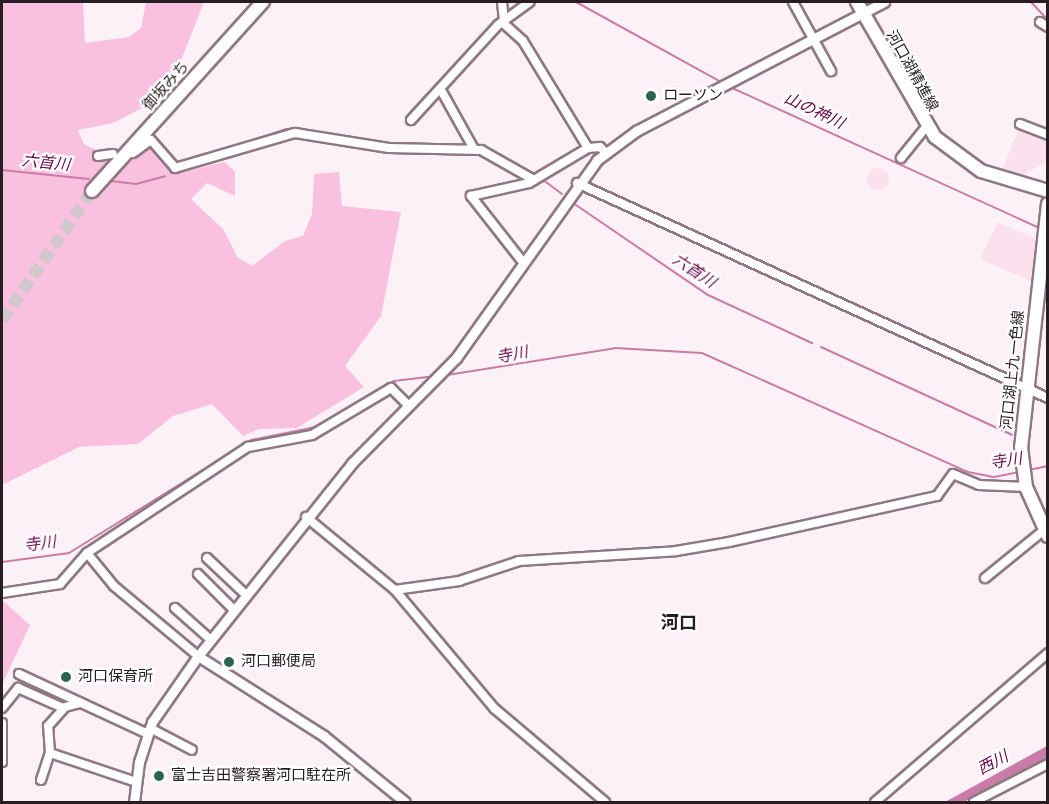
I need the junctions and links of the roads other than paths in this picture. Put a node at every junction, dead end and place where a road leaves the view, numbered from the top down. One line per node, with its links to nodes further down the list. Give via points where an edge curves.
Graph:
1 (263, 2): 27 (main road, 御坂みち)
2 (502, 2): 8 (street)
3 (530, 2): 8 (street)
4 (793, 2): 11 (street)
5 (857, 2): 7 (main road, 河口湖精進線)
6 (884, 2): 7 (street)
7 (864, 14): 11 (street); 16 (main road, 河口湖精進線)
8 (503, 21): 13 (street); 18 (street, via 523,42)
9 (1040, 22): 10 (street)
10 (1047, 27)
11 (814, 40): 12 (street); 20 (street)
12 (831, 71)
13 (441, 90): 14 (street); 19 (street)
14 (411, 120)
15 (1020, 124): 17 (street)
16 (926, 127): 24 (street); 28 (main road, 河口湖精進線, via 969,165)
17 (1047, 135)
18 (588, 148): 20 (street, via 600,147); 25 (street)
19 (474, 149): 21 (street, via 389,148 290,133 175,168 151,140); 25 (street)
20 (605, 152): 26 (street)
21 (133, 153)
22 (113, 154): 23 (street)
23 (98, 156)
24 (902, 158)
25 (534, 180): 30 (street, via 471,196)
26 (577, 183): 30 (street); 31 (street)
27 (92, 191)
28 (1047, 191)
29 (1047, 204): 31 (main road, 河口湖上九一色線)
30 (522, 261): 33 (street, via 440,377)
31 (1025, 386): 32 (street); 34 (main road, 河口湖上九一色線)
32 (1047, 398)
33 (409, 406): 35 (street); 37 (street, via 391,388 312,435 248,447)
34 (1026, 485): 36 (main road, 河口湖上九一色線); 41 (street, via 979,485 953,474 937,496 729,542 676,551 519,561 459,581)
35 (306, 517): 41 (street); 43 (street)
36 (1046, 533): 40 (street)
37 (87, 553): 42 (street, via 60,584); 48 (street, via 114,586)
38 (207, 558): 43 (street)
39 (198, 574): 45 (street)
40 (985, 578)
41 (395, 590): 63 (street, via 495,709)
42 (2, 593)
43 (246, 595): 45 (street)
44 (175, 608): 46 (street)
45 (234, 610): 46 (street)
46 (211, 640): 48 (street)
47 (1047, 654): 64 (street)
48 (198, 656): 54 (street); 62 (street, via 324,736)
49 (19, 674): 50 (street)
50 (80, 702): 52 (street); 54 (street)
51 (2, 708): 52 (street, via 18,688)
52 (63, 708): 56 (street, via 48,726)
53 (2, 723): 57 (street)
54 (149, 731): 55 (street); 60 (street)
55 (192, 750)
56 (50, 753): 59 (street); 60 (street)
57 (2, 762)
58 (1047, 764): 65 (street)
59 (41, 780)
60 (136, 782): 61 (street)
61 (134, 802)
62 (405, 802)
63 (605, 802)
64 (875, 802)
65 (974, 802)

